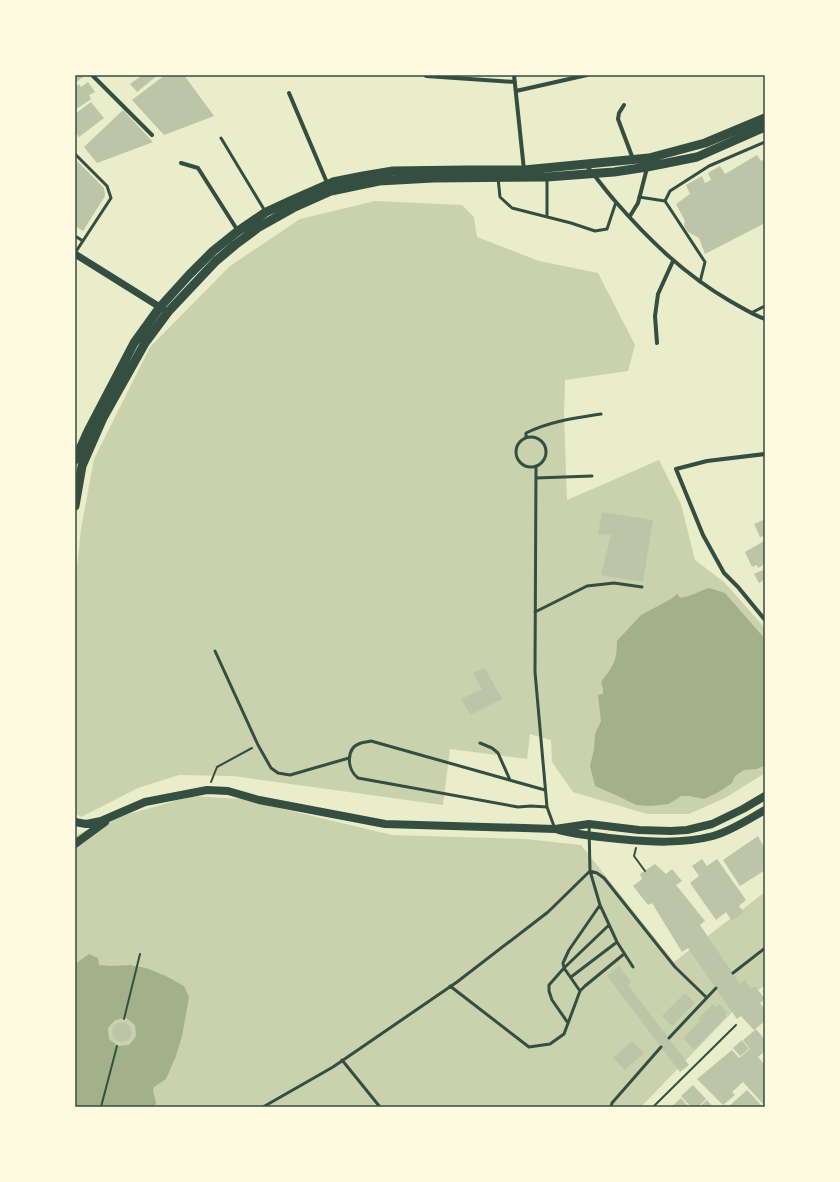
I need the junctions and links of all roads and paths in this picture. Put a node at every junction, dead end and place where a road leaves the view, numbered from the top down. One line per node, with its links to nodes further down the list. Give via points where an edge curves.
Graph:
1 (92, 75): 10 (street)
2 (514, 75): 5 (street)
3 (587, 75): 6 (street)
4 (426, 76): 5 (street)
5 (515, 82): 6 (street)
6 (516, 91): 20 (street)
7 (289, 93): 22 (street)
8 (624, 106): 17 (street, via 618,119)
9 (764, 123): 14 (main road)
10 (152, 135)
11 (222, 138): 26 (lane)
12 (765, 142): 24 (lane, via 709,166 670,191)
13 (75, 154): 31 (lane, via 107,186 111,198)
14 (648, 163): 17 (main road); 23 (street)
15 (181, 164): 29 (street, via 198,168)
16 (586, 165): 17 (main road); 18 (main road); 21 (street)
17 (635, 165): 21 (main road)
18 (547, 173): 20 (main road); 21 (main road); 28 (lane)
19 (498, 174): 20 (main road); 22 (main road, via 466,170 393,171 363,176); 28 (lane, via 500,197 512,208)
20 (523, 174)
21 (594, 174): 25 (street)
22 (329, 188): 26 (main road)
23 (639, 197): 24 (lane); 27 (street)
24 (665, 201): 34 (lane, via 705,262)
25 (616, 202): 27 (street); 28 (lane, via 607,229 595,230)
26 (268, 216): 29 (main road)
27 (630, 216): 33 (street)
28 (547, 217)
29 (240, 235): 36 (main road, via 213,251); 37 (main road)
30 (75, 236): 31 (lane)
31 (83, 241): 32 (lane)
32 (75, 254): 36 (street)
33 (673, 261): 34 (street); 40 (street, via 658,294 655,316)
34 (700, 282): 38 (street)
35 (765, 306): 38 (lane)
36 (160, 307): 37 (street); 44 (main road, via 134,343)
37 (168, 312): 48 (main road, via 145,343 103,418 82,466)
38 (751, 313): 39 (street)
39 (765, 319)
40 (657, 343)
41 (602, 414): 42 (lane, via 539,427 526,433)
42 (526, 437): 45 (lane, via 516,447 516,456 522,464); 45 (lane, via 536,437 544,442 546,447 546,456)
43 (765, 454): 51 (street, via 707,461 676,469 703,535 724,573)
44 (75, 460)
45 (536, 466): 47 (lane)
46 (592, 476): 47 (lane)
47 (536, 478): 50 (lane)
48 (75, 506)
49 (642, 587): 50 (lane, via 614,583 587,586)
50 (535, 612): 58 (lane, via 535,672)
51 (765, 620)
52 (215, 651): 54 (lane)
53 (480, 743): 56 (lane, via 498,753)
54 (258, 745): 55 (lane, via 272,768 283,775 301,773); 57 (path, via 218,767)
55 (349, 758): 56 (lane, via 354,747 360,743 371,742); 60 (lane, via 351,770 358,778 518,807)
56 (510, 780): 58 (lane)
57 (207, 790): 62 (main road, via 145,802); 65 (main road, via 228,791 259,800 385,824)
58 (545, 790): 60 (lane)
59 (765, 796): 66 (main road, via 712,824)
60 (547, 807): 65 (lane)
61 (765, 810): 68 (main road, via 715,835)
62 (109, 818): 63 (main road, via 86,824); 69 (main road)
63 (75, 822)
64 (589, 824): 65 (main road); 66 (main road, via 654,831); 67 (lane)
65 (555, 829): 67 (main road)
66 (687, 830): 68 (main road)
67 (590, 836): 68 (main road, via 665,843); 70 (lane)
68 (689, 841)
69 (75, 844)
70 (590, 871): 71 (lane); 81 (lane, via 548,912); 84 (lane, via 604,878 675,967)
71 (600, 905): 72 (lane); 78 (lane, via 564,958)
72 (609, 925): 73 (lane); 78 (lane)
73 (617, 942): 76 (lane); 80 (lane)
74 (765, 948): 79 (lane)
75 (140, 954): 85 (path)
76 (624, 954): 77 (lane); 83 (lane)
77 (633, 967)
78 (564, 968): 80 (lane); 86 (lane, via 549,985 549,991 552,1000)
79 (733, 973)
80 (571, 977): 83 (lane)
81 (450, 986): 86 (lane, via 529,1047 550,1044 564,1034); 91 (lane)
82 (716, 988): 84 (lane)
83 (580, 991): 86 (lane)
84 (706, 997): 88 (lane)
85 (124, 1019)
86 (568, 1023)
87 (736, 1025): 96 (path)
88 (669, 1038)
89 (117, 1046): 92 (path)
90 (661, 1047): 95 (lane)
91 (342, 1060): 93 (lane); 94 (lane)
92 (101, 1107)
93 (262, 1107)
94 (380, 1107)
95 (611, 1107)
96 (653, 1107)

